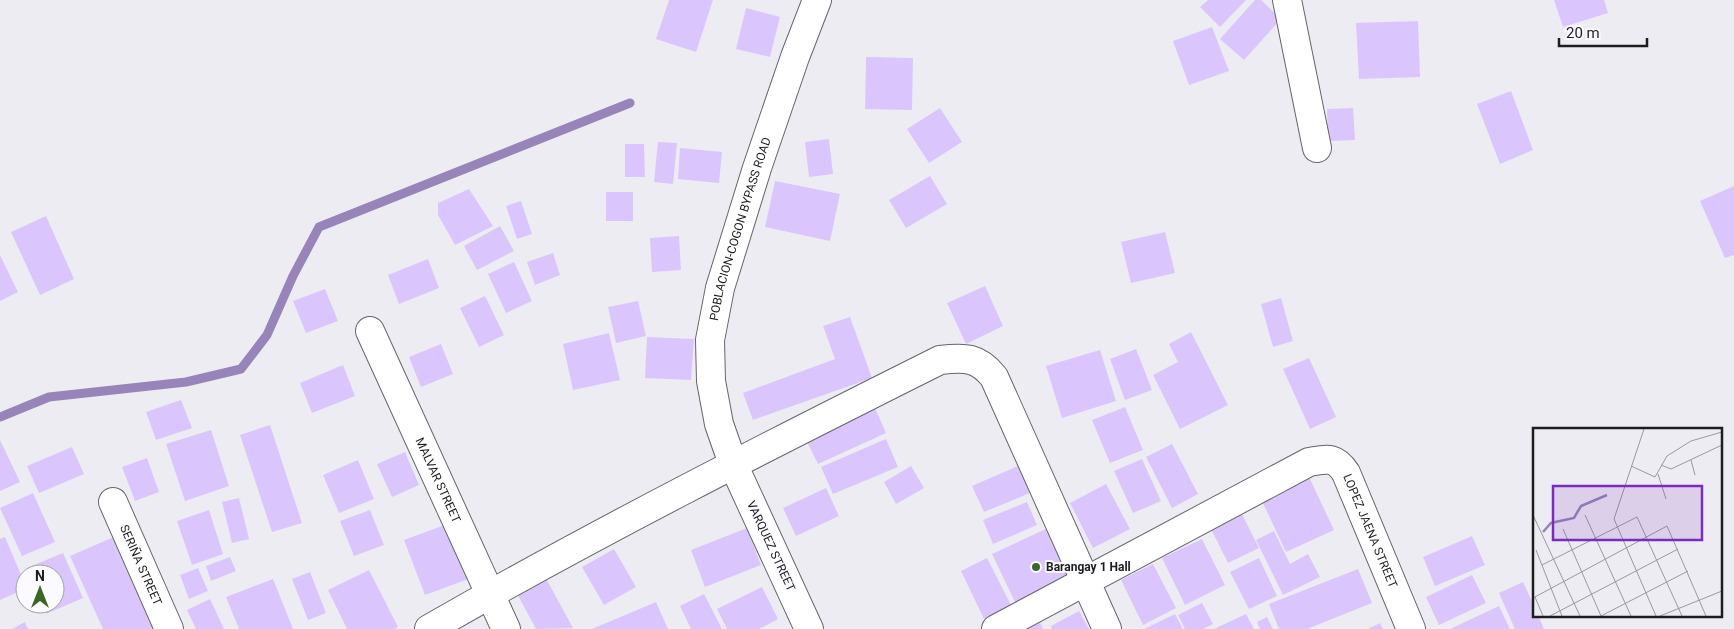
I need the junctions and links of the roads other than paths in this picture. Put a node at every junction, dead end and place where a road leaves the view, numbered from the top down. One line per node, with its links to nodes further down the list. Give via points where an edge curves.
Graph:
1 (817, 0): 5 (street, POBLACION-COGON BYPASS ROAD, via 757,168 720,288 710,340 710,381 719,424)
2 (1287, 0): 3 (street)
3 (1317, 148)
4 (370, 331): 8 (street, MALVAR STREET)
5 (733, 464): 7 (street, via 940,360 972,360 985,366 994,377); 8 (street); 12 (street, VARQUEZ STREET)
6 (113, 502): 9 (street, SERIÑA STREET)
7 (1085, 580): 13 (street); 14 (street); 15 (street, LOPEZ JAENA STREET, via 1309,462 1332,459 1346,473)
8 (490, 594): 10 (street); 11 (street, MALVAR STREET)
9 (169, 629)
10 (429, 629)
11 (506, 629)
12 (809, 629)
13 (996, 629)
14 (1107, 629)
15 (1411, 629)

